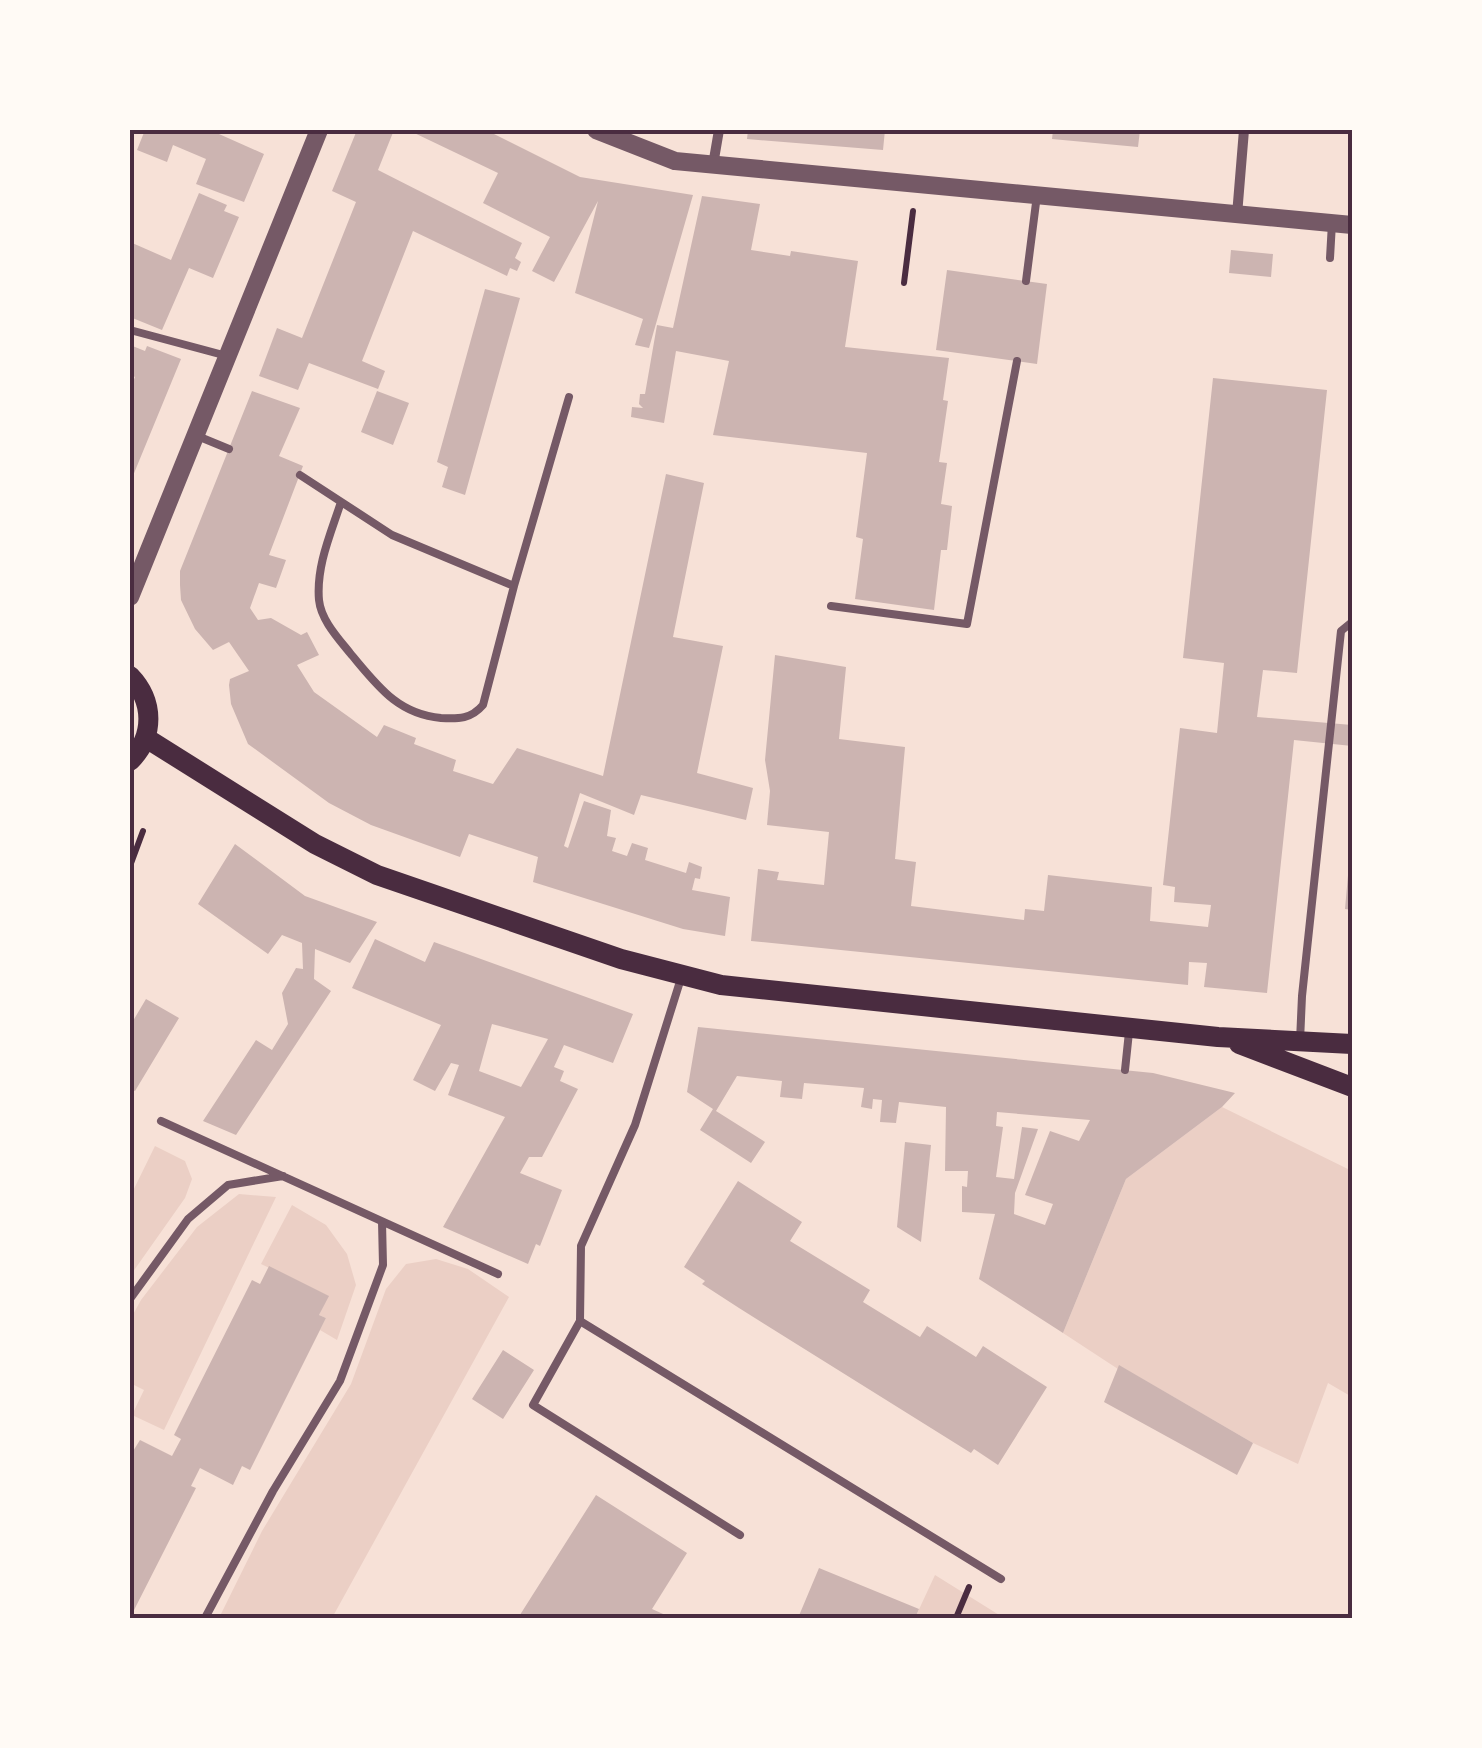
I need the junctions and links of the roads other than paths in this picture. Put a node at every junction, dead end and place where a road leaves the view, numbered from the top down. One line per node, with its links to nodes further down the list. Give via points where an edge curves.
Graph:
1 (319, 130): 13 (street)
2 (596, 130): 5 (street, via 675,161)
3 (719, 130): 5 (street)
4 (1244, 130): 7 (street)
5 (713, 166): 6 (street)
6 (1037, 195): 7 (street); 11 (lane)
7 (1237, 215): 8 (street)
8 (1332, 223): 9 (street); 10 (lane)
9 (1352, 225)
10 (1330, 258)
11 (1026, 282)
12 (130, 330): 13 (lane)
13 (228, 356): 16 (street)
14 (1018, 361): 22 (lane, via 967,624)
15 (569, 397): 20 (lane)
16 (196, 435): 17 (lane); 21 (street)
17 (230, 449)
18 (300, 474): 19 (lane)
19 (342, 502): 20 (lane, via 392,535); 20 (lane, via 320,569 319,604 383,693 419,716 462,720 483,705)
20 (514, 586)
21 (130, 597)
22 (831, 606)
23 (1352, 622): 30 (lane, via 1340,631)
24 (130, 676): 25 (main road, via 146,701)
25 (146, 738): 26 (main road); 27 (main road, via 377,875)
26 (130, 761)
27 (682, 975): 28 (main road, via 720,985); 39 (lane, via 636,1124 581,1246)
28 (1130, 1027): 29 (main road); 32 (lane)
29 (1218, 1036): 30 (main road); 33 (main road)
30 (1300, 1041): 31 (main road)
31 (1352, 1044)
32 (1125, 1070)
33 (1352, 1087)
34 (162, 1121): 35 (lane)
35 (283, 1176): 36 (lane); 38 (lane, via 228,1185 188,1219)
36 (382, 1222): 37 (lane); 42 (lane, via 382,1265 340,1381)
37 (498, 1274)
38 (130, 1299)
39 (580, 1321): 40 (lane, via 534,1405); 41 (lane)
40 (740, 1535)
41 (1001, 1579)
42 (205, 1618)

